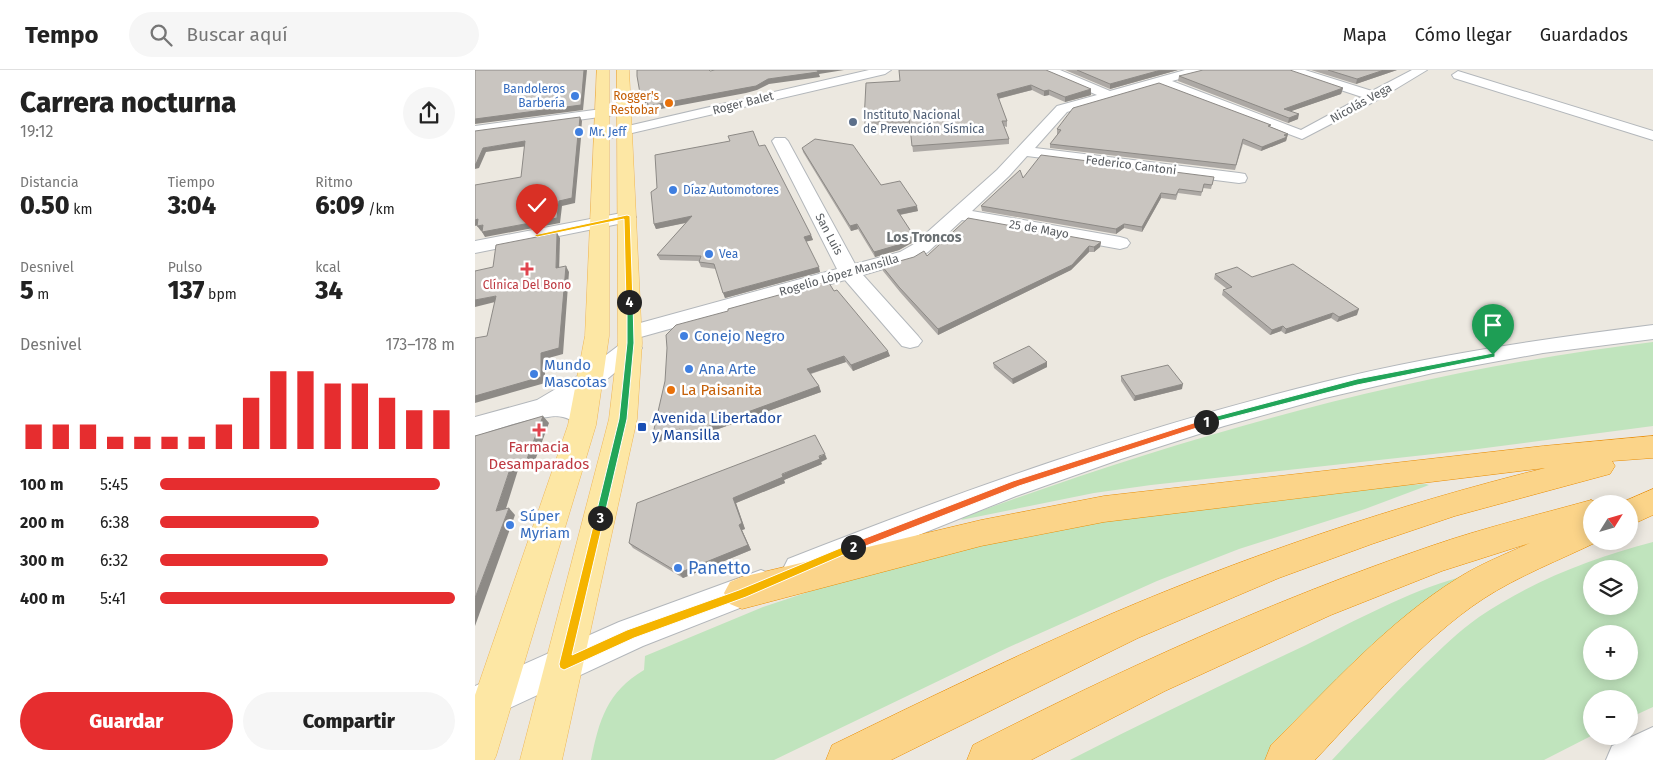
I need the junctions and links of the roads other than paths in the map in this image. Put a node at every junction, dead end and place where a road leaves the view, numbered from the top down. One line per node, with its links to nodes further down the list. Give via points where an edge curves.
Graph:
1 (603, 70): 13 (main road)
2 (623, 70): 12 (main road)
3 (885, 70): 15 (street, Roger Balet)
4 (1050, 70): 10 (street)
5 (1198, 70): 9 (street, Rogelio López Mansilla)
6 (1293, 70): 11 (street)
7 (1421, 70): 11 (street, Nicolás Vega)
8 (1458, 75): 17 (street)
9 (1160, 81): 10 (street, Rogelio López Mansilla); 11 (street, Nicolás Vega, via 1302,135)
10 (1108, 95): 19 (street, Rogelio López Mansilla, via 1062,109)
11 (1374, 96)
12 (624, 110): 13 (street); 15 (main road)
13 (602, 113): 14 (street); 16 (main road)
14 (475, 130)
15 (624, 131): 16 (street, Roger Balet); 22 (main road)
16 (602, 136): 23 (main road)
17 (1653, 136)
18 (780, 141): 26 (street, San Luis)
19 (1023, 151): 20 (street, Federico Cantoni); 21 (street, Rogelio López Mansilla)
20 (1239, 178)
21 (958, 214): 24 (street, 25 de Mayo); 26 (street, Rogelio López Mansilla, via 911,254)
22 (627, 216): 23 (street); 28 (main road)
23 (600, 222): 25 (street); 30 (main road, via 597,336)
24 (1119, 244)
25 (475, 247)
26 (849, 272): 28 (street, Rogelio López Mansilla); 29 (street, San Luis)
27 (1653, 332): 41 (street, via 1583,340 1404,372 1189,426 985,495)
28 (630, 341): 30 (street); 42 (main road, via 623,419)
29 (910, 341)
30 (590, 380): 31 (street); 32 (main road)
31 (546, 407): 32 (street, via 571,409); 33 (street)
32 (583, 417): 43 (main road, via 579,437)
33 (475, 427)
34 (1653, 447): 41 (highway, via 1103,509 974,534)
35 (1653, 455): 47 (highway, via 1489,493 1316,549 1219,586 1104,636)
36 (1653, 500): 37 (highway); 38 (highway)
37 (1638, 502)
38 (1638, 508)
39 (1583, 515): 48 (highway, via 1462,550 1306,608 1131,687)
40 (1583, 534): 49 (highway, via 1471,588 1447,605 1393,651)
41 (742, 594): 42 (street, via 631,634)
42 (564, 664): 43 (street); 46 (main road)
43 (484, 702): 45 (main road)
44 (1653, 747): 50 (street)
45 (475, 756)
46 (541, 760)
47 (847, 760)
48 (988, 760)
49 (1285, 760)
50 (1626, 760)

